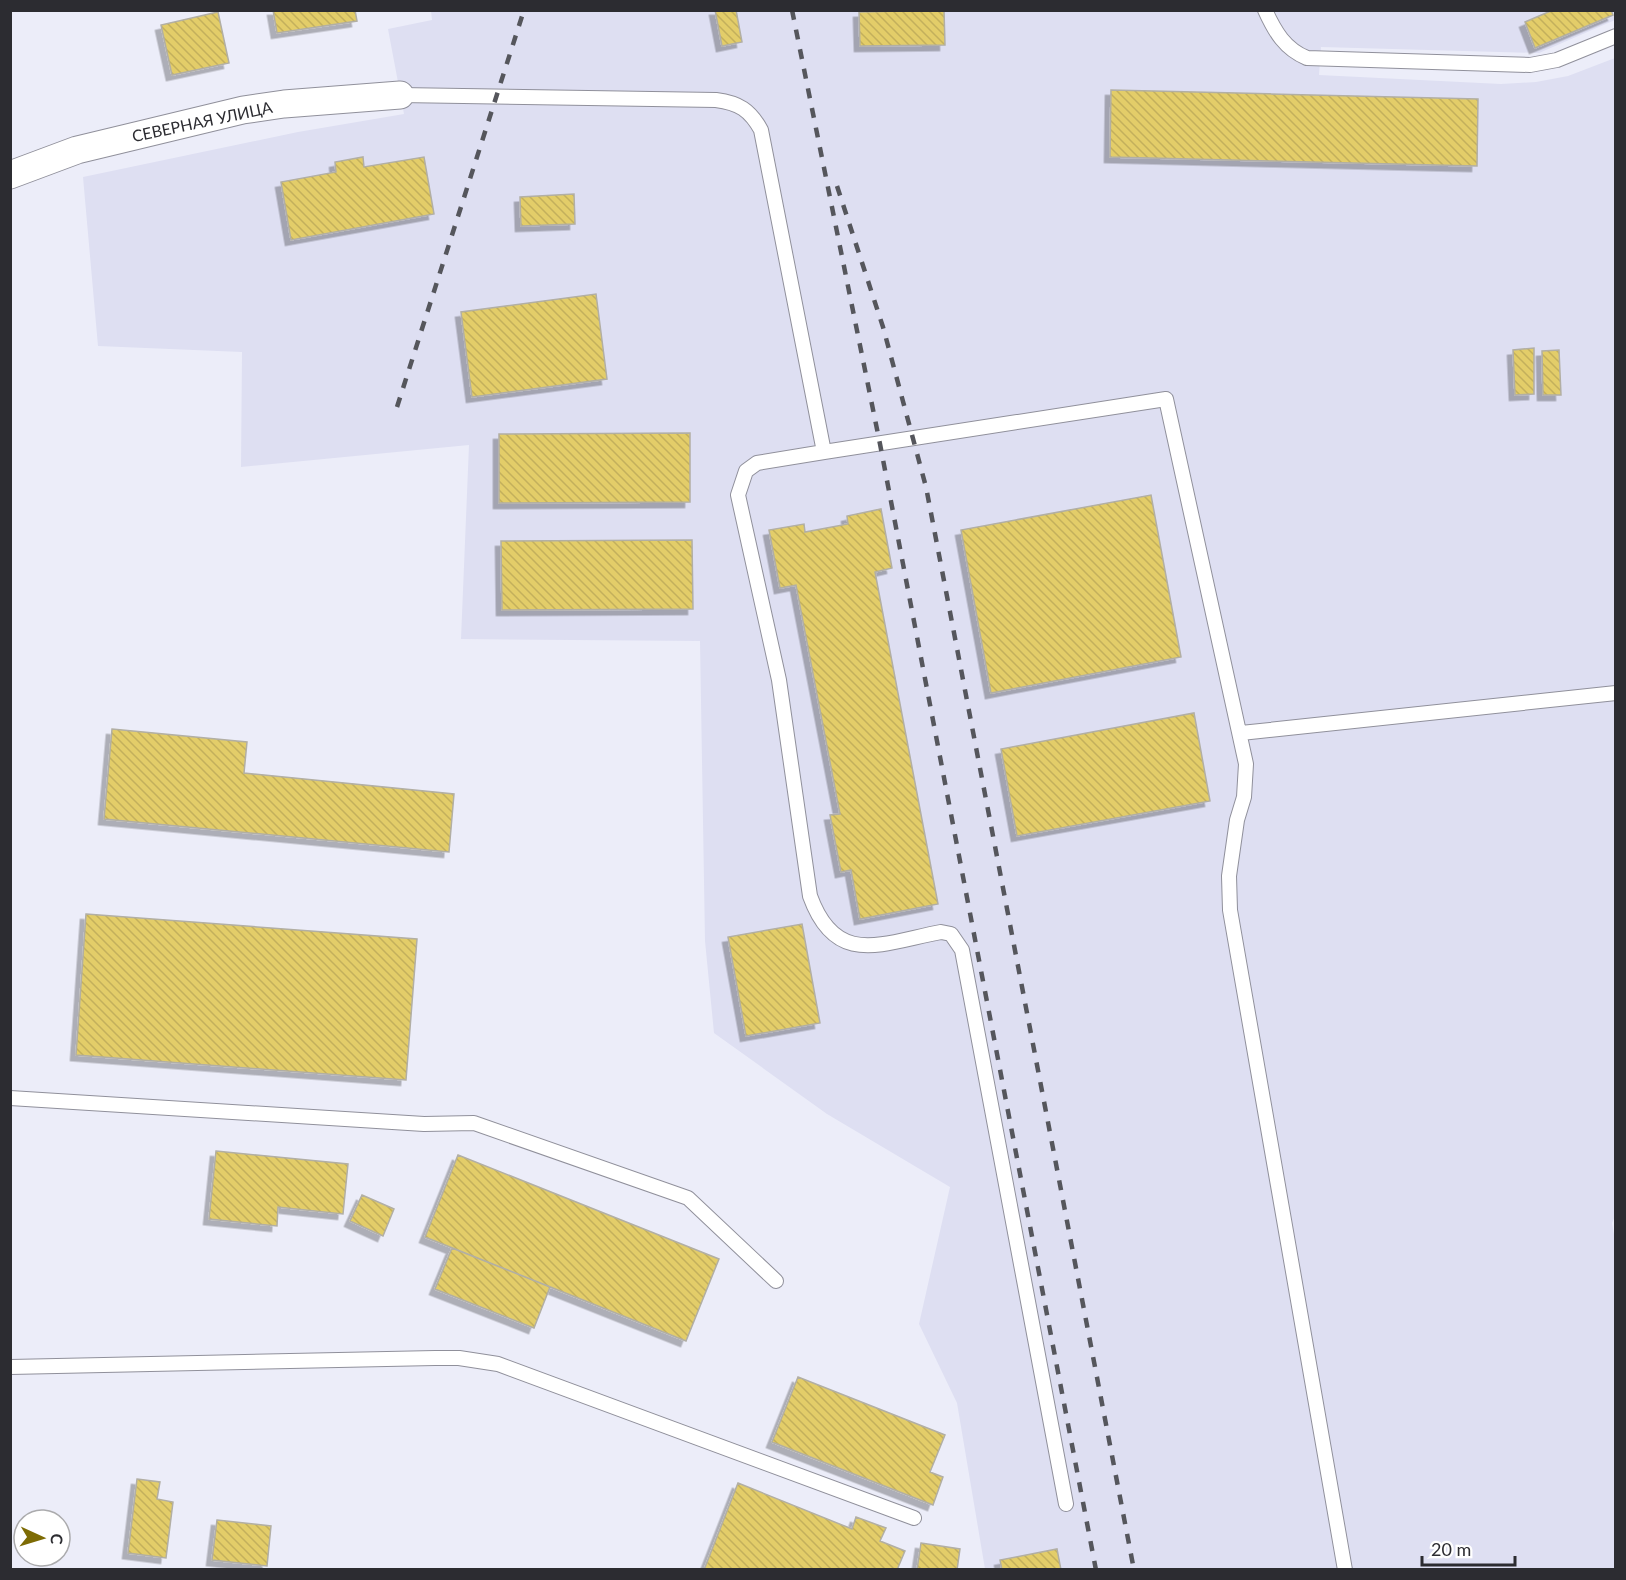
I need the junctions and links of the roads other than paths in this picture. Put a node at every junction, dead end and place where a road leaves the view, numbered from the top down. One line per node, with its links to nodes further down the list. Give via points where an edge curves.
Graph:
1 (1265, 10): 2 (lane, via 1284,42 1307,58 1530,65 1557,60)
2 (1616, 36)
3 (400, 95): 4 (street, СЕВЕРНАЯ УЛИЦА, via 243,110 77,150); 5 (lane, via 716,100 746,108 761,130)
4 (10, 175)
5 (824, 452): 7 (lane, via 1166,399); 11 (lane, via 757,463 746,471 738,495 779,680 810,896 816,914 841,941 862,946 941,932 951,933 962,950)
6 (1616, 693): 7 (lane)
7 (1241, 733): 13 (lane, via 1246,764 1244,797 1229,876 1230,910)
8 (10, 1098): 9 (lane, via 474,1124 688,1198)
9 (776, 1281)
10 (10, 1367): 12 (lane, via 479,1360)
11 (1066, 1504)
12 (914, 1518)
13 (1345, 1569)

